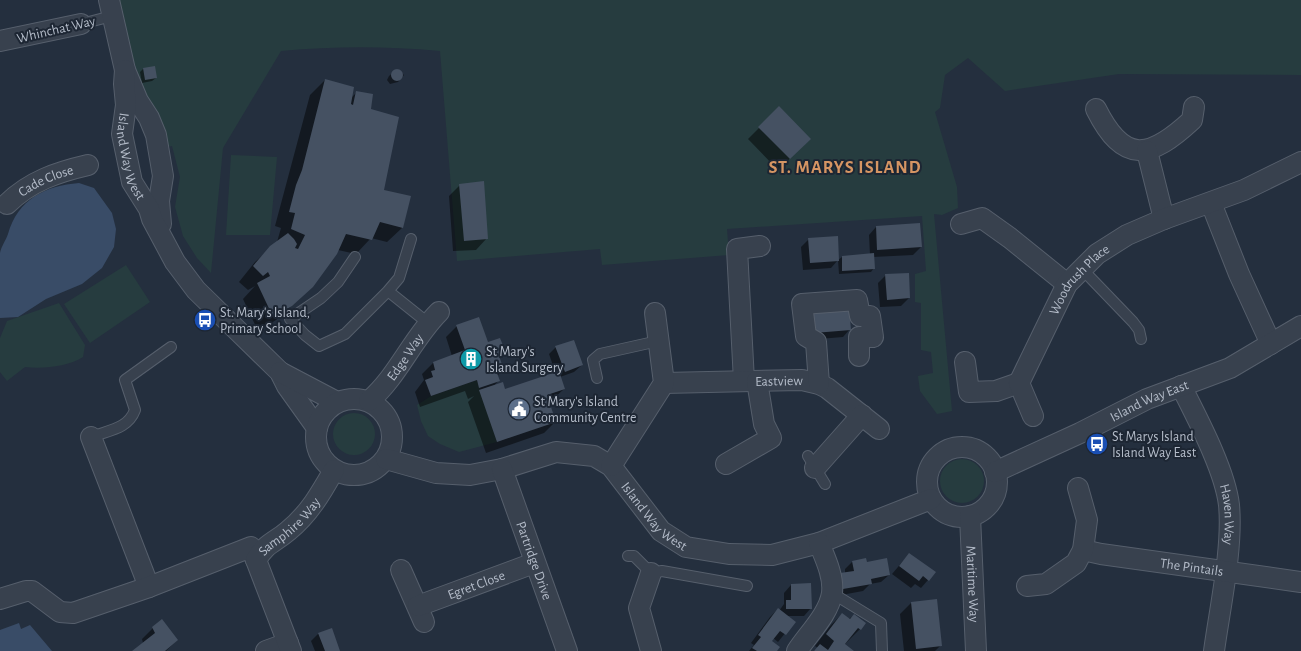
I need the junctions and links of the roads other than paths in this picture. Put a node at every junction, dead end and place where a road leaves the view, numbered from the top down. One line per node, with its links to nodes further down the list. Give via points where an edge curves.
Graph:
1 (111, 8): 2 (lane, Whinchat Way); 4 (street, Island Way West)
2 (81, 24): 3 (street, Whinchat Way)
3 (0, 41)
4 (125, 70): 14 (street, Island Way West, via 156,135 163,173 159,207); 14 (street, Island Way West, via 126,105 122,134 130,172 134,185)
5 (1194, 107): 7 (street, via 1192,120 1158,147)
6 (1096, 108): 7 (street, via 1118,141 1130,149)
7 (1147, 151): 12 (street)
8 (1301, 162): 10 (street, Woodrush Place, via 1255,185)
9 (88, 165): 11 (street, Cade Close, via 45,178)
10 (1212, 202): 12 (street, Woodrush Place); 26 (street, via 1239,274)
11 (2, 204)
12 (1164, 219): 18 (street, Woodrush Place, via 1127,235 1097,254)
13 (961, 224): 19 (street, via 982,218)
14 (162, 236): 30 (street, Island Way West, via 189,282)
15 (411, 239): 20 (lane, via 399,278)
16 (760, 246): 32 (street, via 737,249)
17 (355, 257): 20 (lane, via 338,282 290,320 319,346 339,338)
18 (1082, 269): 19 (street, Woodrush Place); 24 (lane, via 1133,322)
19 (1067, 284): 33 (street, Woodrush Place)
20 (388, 291): 22 (lane)
21 (655, 313): 25 (street)
22 (434, 317): 37 (street, Edge Way, via 384,388)
23 (1301, 326): 26 (street, Island Way East)
24 (1141, 338)
25 (658, 341): 31 (lane, via 600,354 593,360); 34 (street)
26 (1271, 344): 36 (street, Island Way East, via 1230,368 1206,379)
27 (171, 347): 43 (lane, via 125,380 135,410 132,420)
28 (859, 356): 35 (street, via 859,337 873,337 870,316 860,316 856,292 802,304 806,336 816,342)
29 (965, 362): 33 (street, via 969,392 996,390)
30 (280, 372): 38 (street, Island Way West); 41 (street, Island Way West)
31 (597, 378)
32 (751, 381): 34 (street, Eastview); 35 (street, Eastview, via 802,380); 45 (street, via 771,438)
33 (1019, 383): 40 (street)
34 (664, 384): 46 (street)
35 (819, 384): 39 (street, Eastview)
36 (1181, 386): 50 (street, Island Way East, via 1148,399); 60 (street, Haven Way, via 1224,482 1229,529)
37 (369, 401): 38 (street, via 353,398); 44 (street, via 379,407 391,426 393,437)
38 (337, 402): 41 (street, via 328,408)
39 (862, 415): 42 (street, Eastview); 48 (street)
40 (1033, 416)
41 (317, 428): 49 (street, via 319,452)
42 (879, 429)
43 (91, 437): 65 (street)
44 (386, 459): 47 (street, Island Way West, via 436,473 470,475); 49 (street, via 368,473 356,475)
45 (726, 464)
46 (611, 466): 47 (street, Island Way West, via 594,456 556,452); 54 (street, Island Way West, via 661,531 686,547 729,554 772,555)
47 (502, 469): 58 (street, Partridge Drive)
48 (816, 469)
49 (334, 470): 57 (street, Samphire Way, via 314,505 288,531 263,548)
50 (995, 472): 52 (street, via 982,454 971,448 948,450 935,461 927,476); 53 (street, via 995,494 981,512)
51 (1078, 488): 55 (street, via 1087,520)
52 (930, 499): 53 (street, via 948,515); 54 (street, Island Way West)
53 (970, 516): 74 (street, Maritime Way)
54 (819, 543): 66 (street, via 830,571)
55 (1083, 550): 60 (street, The Pintails); 64 (street, via 1076,563 1062,574 1046,584)
56 (628, 556): 61 (lane, via 634,556)
57 (256, 560): 65 (street, via 251,547); 68 (street, Samphire Way)
58 (534, 563): 59 (street, Egret Close, via 421,614); 70 (street, Partridge Drive)
59 (401, 570)
60 (1224, 572): 62 (street, The Pintails); 75 (street, Haven Way)
61 (651, 573): 63 (lane, via 662,572); 71 (street, via 639,608)
62 (1301, 582)
63 (747, 586)
64 (1027, 586)
65 (142, 590): 67 (street, via 73,613 60,612 32,591)
66 (832, 593): 72 (street, via 825,611); 73 (lane, via 881,623)
67 (1, 596)
68 (290, 647): 69 (street)
69 (266, 651)
70 (567, 651)
71 (650, 651)
72 (797, 651)
73 (882, 651)
74 (976, 651)
75 (1214, 651)

